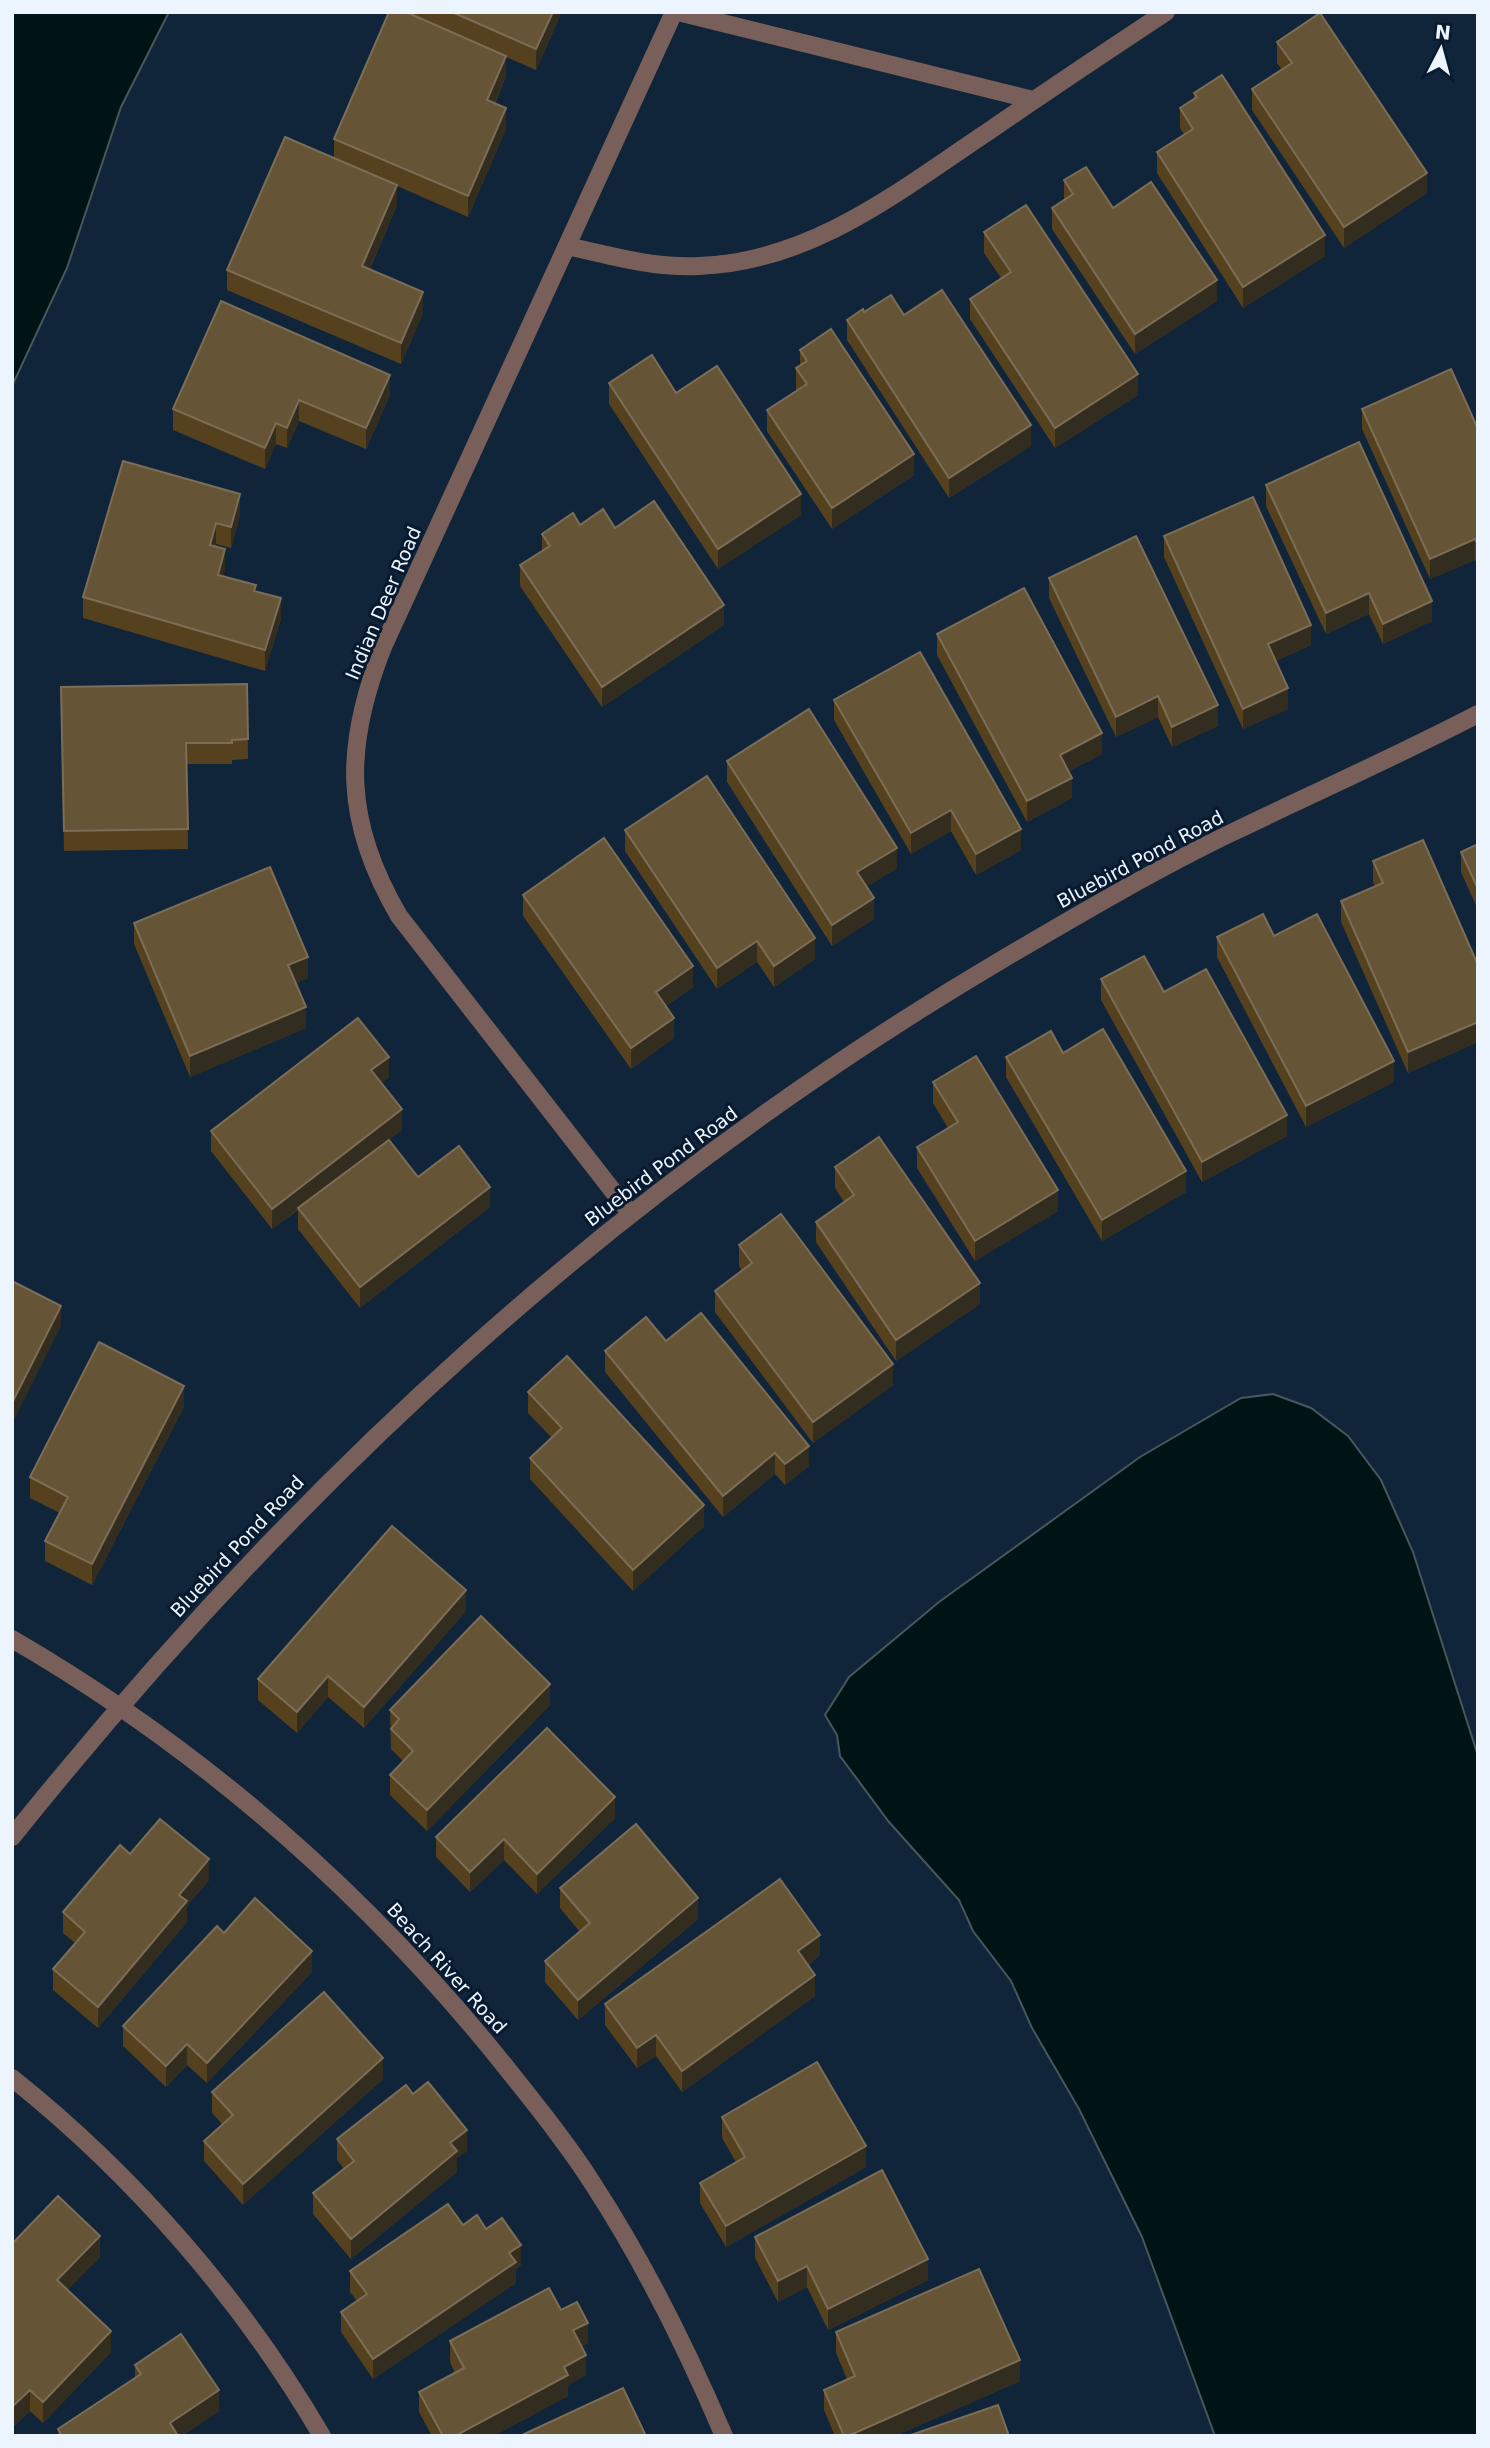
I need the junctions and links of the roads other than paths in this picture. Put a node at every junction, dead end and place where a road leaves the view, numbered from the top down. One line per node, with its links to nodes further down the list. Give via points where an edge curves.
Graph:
1 (676, 12): 3 (street); 4 (street, Indian Deer Road)
2 (1166, 12): 3 (street)
3 (1033, 100): 4 (street, via 858,220 798,246 733,263 700,266 655,264)
4 (567, 246): 6 (street, Indian Deer Road, via 374,670 360,727 354,788 366,851 399,916)
5 (1478, 714): 6 (street, Bluebird Pond Road, via 1227,835 1001,960 811,1079)
6 (630, 1213): 8 (street, Bluebird Pond Road, via 482,1337 355,1454 214,1600)
7 (12, 1639): 8 (street, Beach River Road)
8 (121, 1707): 9 (street, Bluebird Pond Road); 12 (street, Beach River Road, via 206,1769 296,1844 403,1946 472,2025 593,2183 657,2294)
9 (12, 1836)
10 (12, 2078): 11 (street, via 93,2150 208,2274)
11 (323, 2436)
12 (724, 2436)

